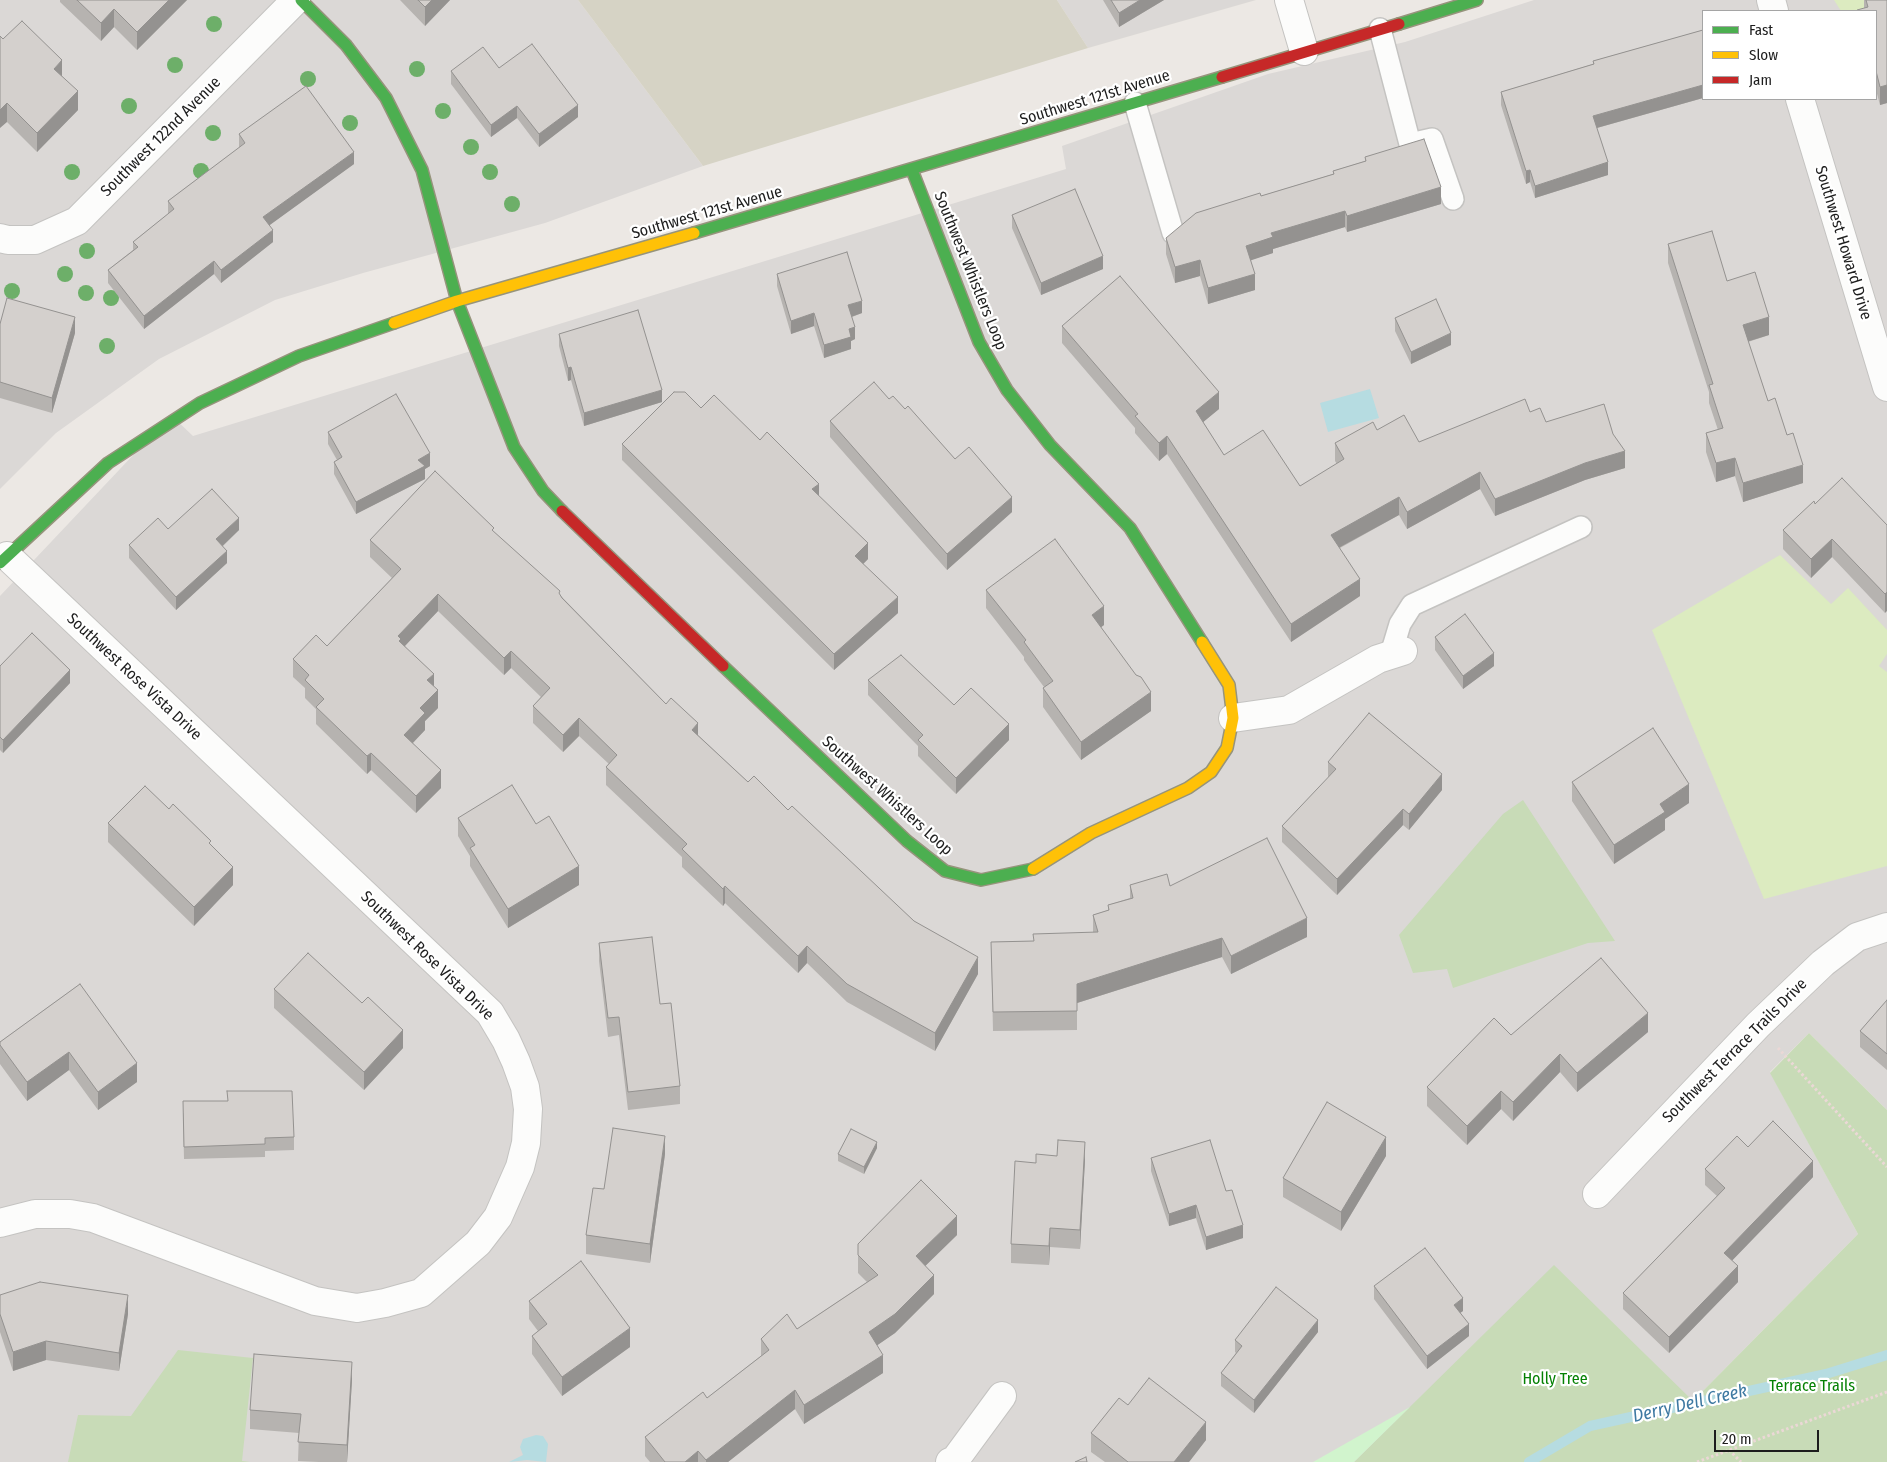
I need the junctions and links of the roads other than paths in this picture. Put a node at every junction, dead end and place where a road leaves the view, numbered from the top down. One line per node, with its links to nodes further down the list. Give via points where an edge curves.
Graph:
1 (296, 0): 12 (street, Southwest 122nd Avenue, via 77,221 34,240)
2 (301, 0): 13 (street, Southwest Whistlers Loop, via 346,45 386,98 422,170)
3 (1289, 0): 6 (street)
4 (1477, 0): 5 (street, Southwest 121st Avenue)
5 (1380, 29): 6 (street, Southwest 121st Avenue); 10 (lane, via 1410,144 1432,139)
6 (1304, 51): 8 (street, Southwest 121st Avenue)
7 (1800, 100): 14 (street, Southwest Howard Drive)
8 (1135, 103): 9 (street, Southwest 121st Avenue); 11 (lane)
9 (912, 170): 13 (street, Southwest 121st Avenue); 18 (street, Southwest Whistlers Loop, via 978,342 1006,390 1050,445 1130,528 1229,685)
10 (1453, 199)
11 (1173, 233)
12 (4, 239)
13 (457, 301): 16 (street, Southwest 121st Avenue, via 299,356 200,403 108,463); 18 (street, Southwest Whistlers Loop, via 514,447 543,491 908,841 945,871 981,880 1035,868 1091,833 1188,788 1211,772 1226,748)
14 (1887, 387)
15 (1581, 527): 17 (lane, via 1412,604 1400,624)
16 (3, 559): 21 (street, Southwest Rose Vista Drive, via 490,1013 516,1062 525,1087 528,1109 526,1143 520,1167 498,1217 478,1243 427,1288 384,1303 357,1308 314,1301 93,1218 35,1214)
17 (1397, 653): 18 (street, via 1378,659 1289,710)
18 (1233, 718)
19 (1887, 927): 20 (street, Southwest Terrace Trails Drive, via 1857,937 1823,963)
20 (1597, 1194)
21 (0, 1223)
22 (1002, 1396): 23 (street, via 955,1460)
23 (950, 1462)

